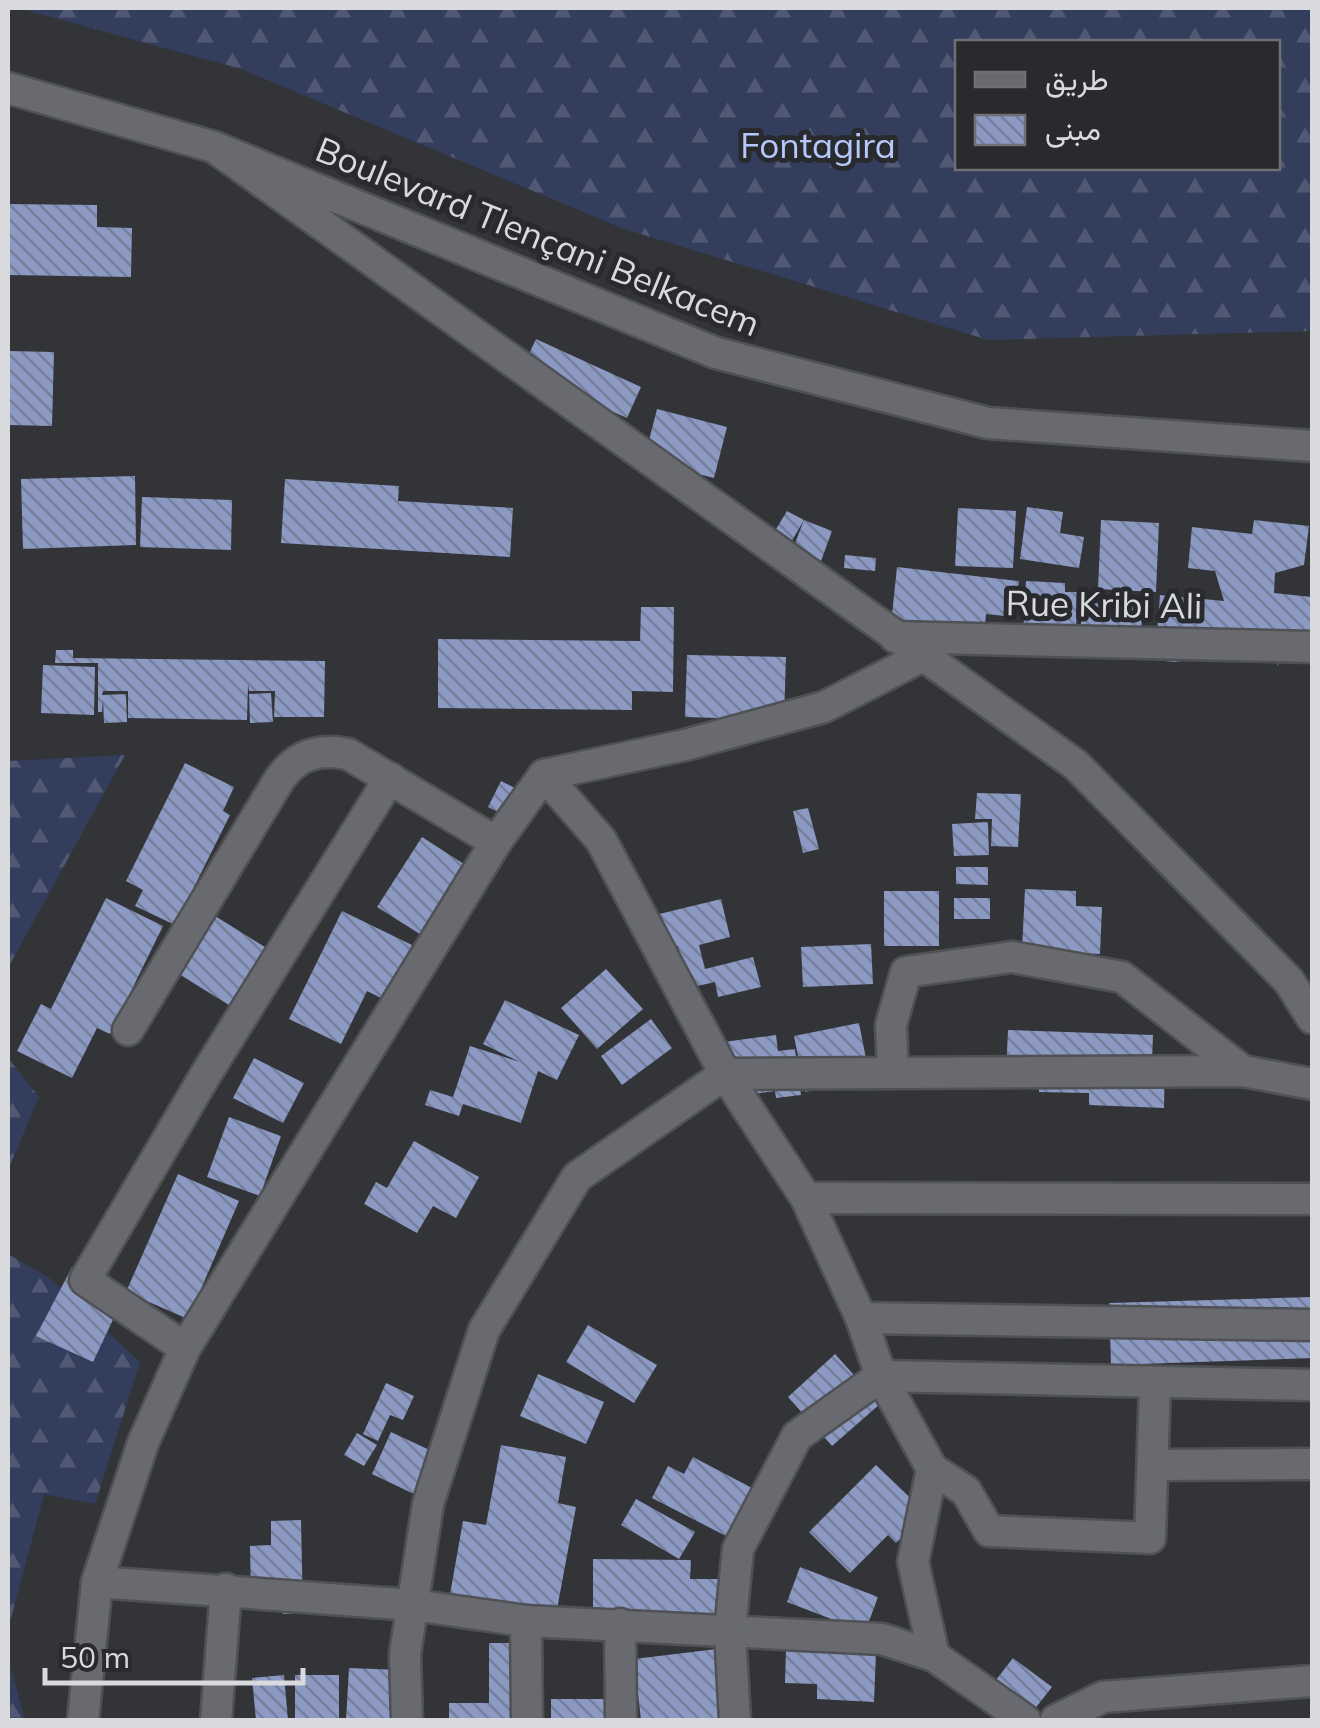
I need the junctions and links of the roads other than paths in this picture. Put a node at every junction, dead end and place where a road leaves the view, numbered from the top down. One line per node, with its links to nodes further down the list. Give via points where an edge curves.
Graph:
1 (8, 88): 2 (street)
2 (214, 147): 3 (street, Boulevard Tlençani Belkacem); 4 (street)
3 (302, 183): 4 (street); 5 (street, Boulevard Tlençani Belkacem, via 716,353 988,423)
4 (309, 216): 6 (street)
5 (1312, 446)
6 (895, 637): 7 (street, Rue Kribi Ali); 8 (street)
7 (1312, 647)
8 (922, 656): 9 (street, via 824,707); 12 (street, via 1076,765 1289,981)
9 (544, 775): 11 (street); 16 (street, via 601,840)
10 (390, 778): 11 (street); 13 (street, via 335,751 308,754 286,770); 22 (street, via 85,1280)
11 (496, 842): 22 (street)
12 (1312, 1018)
13 (128, 1030)
14 (1243, 1071): 15 (street); 15 (street, via 1122,977 1012,957 906,972 891,1025); 17 (street)
15 (894, 1073): 16 (street)
16 (726, 1074): 18 (street); 31 (street, via 577,1177 484,1330 428,1504)
17 (1312, 1084)
18 (806, 1198): 19 (street); 20 (street)
19 (1312, 1199)
20 (862, 1318): 21 (street); 23 (street)
21 (1312, 1325)
22 (185, 1348): 29 (street, via 142,1444)
23 (881, 1376): 24 (street); 28 (street); 34 (street, via 796,1436 738,1549)
24 (1154, 1384): 25 (street); 27 (street)
25 (1312, 1386)
26 (1312, 1464): 27 (street)
27 (1153, 1465): 28 (street, via 1150,1538 989,1531 966,1491)
28 (932, 1469): 35 (street, via 913,1562)
29 (97, 1582): 30 (street); 37 (street)
30 (226, 1589): 31 (street); 38 (street)
31 (412, 1605): 32 (street); 39 (street)
32 (526, 1621): 33 (street); 40 (street)
33 (620, 1624): 34 (street); 41 (street)
34 (730, 1630): 35 (street, via 882,1639); 42 (street)
35 (934, 1656): 43 (street)
36 (1312, 1680): 44 (street, via 1103,1697)
37 (83, 1720)
38 (216, 1720)
39 (407, 1720)
40 (527, 1720)
41 (621, 1720)
42 (735, 1720)
43 (1025, 1720)
44 (1056, 1720)

